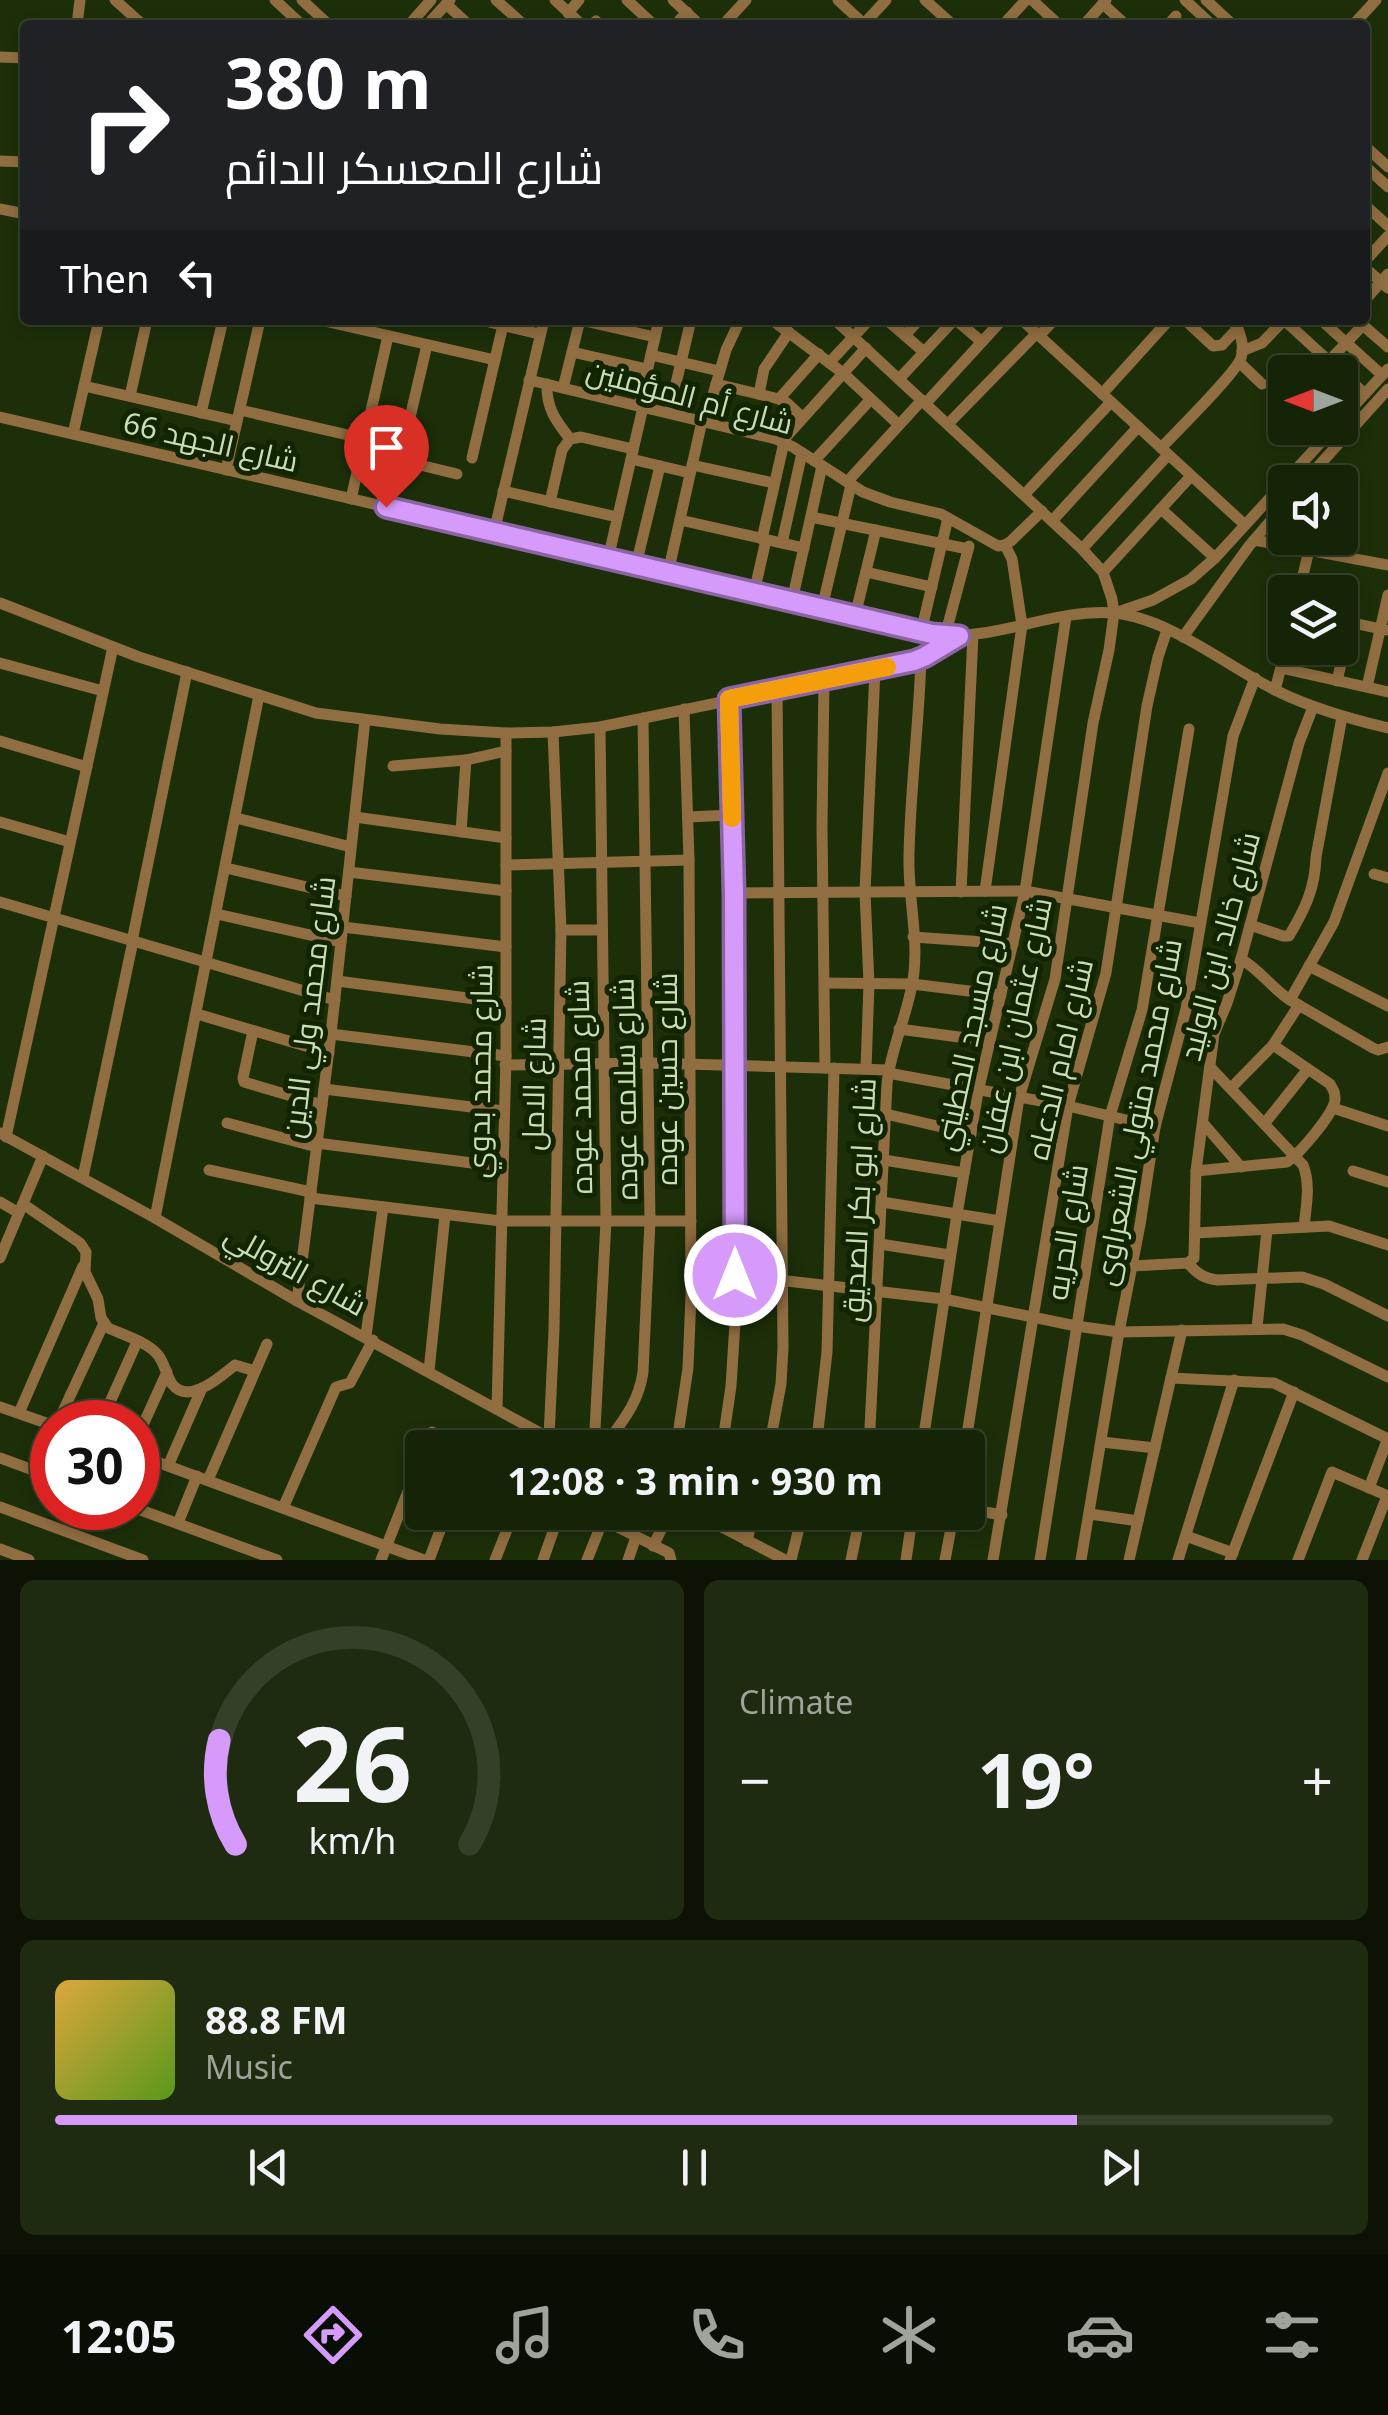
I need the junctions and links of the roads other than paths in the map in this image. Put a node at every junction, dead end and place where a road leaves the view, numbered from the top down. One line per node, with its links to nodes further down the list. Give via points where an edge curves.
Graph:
1 (115, 0): 19 (street)
2 (275, 0): 20 (street)
3 (302, 0): 21 (street)
4 (432, 0): 22 (street)
5 (496, 0): 23 (street)
6 (554, 0): 17 (street)
7 (580, 0): 17 (street)
8 (626, 0): 25 (street)
9 (673, 0): 18 (street)
10 (746, 0): 28 (street)
11 (838, 0): 29 (street)
12 (886, 0): 30 (street)
13 (1029, 0): 31 (street); 32 (street)
14 (1185, 0): 33 (street)
15 (1206, 0): 34 (street)
16 (1376, 0): 35 (street)
17 (568, 12): 24 (street)
18 (686, 12): 26 (street); 27 (street)
19 (137, 20)
20 (292, 20)
21 (324, 20)
22 (413, 20)
23 (518, 20)
24 (577, 20)
25 (648, 20)
26 (679, 20)
27 (695, 20)
28 (728, 20)
29 (859, 20)
30 (868, 20)
31 (1008, 20)
32 (1053, 20)
33 (1207, 20)
34 (1228, 20)
35 (1358, 20)
36 (1388, 236): 37 (street)
37 (1370, 259)
38 (98, 325): 99 (street)
39 (146, 325): 105 (street)
40 (222, 325): 113 (street)
41 (259, 325): 115 (street)
42 (342, 325): 72 (street)
43 (384, 325): 72 (street)
44 (503, 325): 71 (street); 89 (street)
45 (542, 325): 71 (street)
46 (579, 325): 82 (street)
47 (602, 325): 75 (street)
48 (658, 325): 75 (street)
49 (690, 325): 90 (street)
50 (738, 325): 94 (street)
51 (779, 325): 70 (street)
52 (841, 325): 76 (street)
53 (865, 325): 76 (street)
54 (893, 325): 74 (street)
55 (915, 325): 74 (street)
56 (950, 325): 83 (street)
57 (961, 325): 77 (street)
58 (997, 325): 77 (street)
59 (1027, 325): 73 (street)
60 (1049, 325): 73 (street)
61 (1165, 325): 106 (street)
62 (1190, 325): 63 (street, via 1213,346 1222,345)
63 (1234, 325)
64 (1235, 325): 87 (street)
65 (1279, 325): 87 (street)
66 (1289, 325): 85 (street)
67 (1326, 325): 78 (street)
68 (1358, 325): 78 (street)
69 (1363, 325): 81 (street)
70 (789, 332): 88 (street); 103 (street, via 764,369)
71 (539, 334): 96 (street)
72 (385, 335): 79 (street); 125 (street)
73 (1038, 335): 106 (street); 119 (street)
74 (905, 336): 83 (street)
75 (655, 337): 84 (street)
76 (854, 337): 80 (street); 88 (street)
77 (982, 342): 110 (street)
78 (1346, 343): 86 (street); 92 (street)
79 (427, 344): 89 (street); 131 (street)
80 (866, 348): 93 (street); 95 (street)
81 (1388, 348)
82 (572, 352): 91 (street); 100 (street)
83 (924, 352): 95 (street)
84 (650, 355): 90 (street); 91 (street)
85 (1322, 355)
86 (1335, 355)
87 (1241, 357): 98 (street); 127 (street)
88 (824, 358): 93 (street); 107 (street)
89 (494, 360): 130 (street)
90 (681, 362): 94 (street); 114 (street)
91 (647, 370): 112 (street)
92 (1385, 372): 104 (street)
93 (843, 373): 108 (street); 117 (street)
94 (718, 378): 103 (street); 118 (street)
95 (900, 379): 110 (street)
96 (528, 380): 97 (street, شارع أم المؤمنين); 141 (street)
97 (548, 384): 100 (street, شارع أم المؤمنين); 123 (street, via 549,408)
98 (1262, 384)
99 (84, 386): 105 (street); 122 (street)
100 (563, 388): 112 (street, شارع أم المؤمنين)
101 (1358, 388): 104 (street)
102 (1388, 389): 111 (street)
103 (759, 394): 107 (street)
104 (1364, 394): 109 (street)
105 (130, 396): 113 (street)
106 (1106, 398): 121 (street); 142 (street)
107 (779, 399): 117 (street)
108 (871, 399): 120 (street); 132 (street)
109 (1358, 400)
110 (924, 402): 119 (street); 120 (street)
111 (1383, 404): 133 (street)
112 (641, 407): 114 (street, شارع أم المؤمنين); 129 (street)
113 (201, 413): 115 (street)
114 (669, 413): 118 (street, شارع أم المؤمنين)
115 (238, 416): 125 (street); 136 (street)
116 (0, 417): 122 (street, شارع الجهد 66)
117 (802, 417): 124 (street)
118 (704, 422): 124 (street, شارع أم المؤمنين); 135 (street)
119 (948, 424): 142 (street)
120 (899, 426): 139 (street)
121 (1138, 428): 127 (street); 146 (street)
122 (73, 434): 136 (street, شارع الجهد 66)
123 (570, 439): 129 (street, via 581,436); 144 (street)
124 (784, 442): 128 (street, شارع أم المؤمنين); 140 (street)
125 (363, 445): 131 (street); 143 (street)
126 (1318, 445): 151 (street)
127 (1165, 452): 138 (street); 167 (street)
128 (802, 453): 132 (street, شارع أم المؤمنين); 160 (street)
129 (632, 454): 134 (street); 147 (street)
130 (472, 458)
131 (400, 460): 137 (street)
132 (818, 463): 139 (street, شارع أم المؤمنين); 148 (street)
133 (1321, 465)
134 (660, 466): 135 (street); 171 (street)
135 (691, 469): 140 (street); 150 (street)
136 (226, 470): 143 (street, شارع الجهد 66)
137 (457, 474)
138 (1191, 476): 145 (street); 151 (street)
139 (849, 483): 149 (street, شارع أم المؤمنين, via 876,498); 152 (street)
140 (774, 484): 159 (street)
141 (503, 491): 144 (street); 156 (street)
142 (1024, 495): 146 (street)
143 (351, 499): 156 (street, شارع الجهد 66)
144 (550, 502): 147 (street)
145 (1161, 509): 170 (street); 175 (street)
146 (1047, 516): 163 (street); 167 (street)
147 (618, 517): 169 (street)
148 (811, 517): 152 (street); 165 (street)
149 (948, 518): 157 (street, شارع أم المؤمنين); 162 (street)
150 (680, 520): 159 (street); 173 (street)
151 (1247, 521): 154 (street); 158 (street)
152 (842, 523): 155 (street); 181 (street)
153 (1268, 523): 154 (street)
154 (1263, 528): 161 (street)
155 (876, 530): 162 (street); 174 (street)
156 (494, 532): 169 (street, شارع الجهد 66)
157 (973, 532): 163 (street, شارع أم المؤمنين); 166 (street)
158 (1234, 534): 161 (street); 170 (street)
159 (764, 539): 160 (street); 177 (street)
160 (782, 543): 165 (street)
161 (1252, 543): 164 (street); 192 (street)
162 (942, 544): 166 (street); 176 (street)
163 (1005, 545): 186 (street)
164 (1268, 545)
165 (804, 548): 179 (street)
166 (968, 549): 191 (street)
167 (1082, 549): 175 (street)
168 (1336, 555): 172 (street)
169 (608, 558): 171 (street, شارع الجهد 66)
170 (1215, 558): 182 (street, via 1176,589)
171 (636, 565): 173 (street, شارع الجهد 66)
172 (1388, 565)
173 (668, 572): 177 (street, شارع الجهد 66)
174 (866, 572): 176 (street); 183 (street)
175 (1103, 572): 182 (street)
176 (932, 586): 189 (street)
177 (754, 593): 179 (street, شارع الجهد 66)
178 (1388, 594): 188 (street)
179 (792, 601): 181 (street, شارع الجهد 66)
180 (0, 603): 193 (street)
181 (822, 608): 183 (street, شارع الجهد 66)
182 (1114, 613): 184 (street, شارع الجهد 66); 187 (street); 255 (street, شارع عثمان ابن عفان)
183 (855, 616): 189 (street, شارع الجهد 66)
184 (1066, 616): 186 (street, شارع الجهد 66); 246 (street, شارع مسجد الحطيني)
185 (1358, 624): 188 (street)
186 (1022, 625): 190 (street, شارع الجهد 66); 251 (street)
187 (1167, 630): 192 (street); 257 (street, شارع امام الدعاه, via 1152,678)
188 (1384, 630): 204 (street)
189 (921, 632): 191 (street, شارع الجهد 66)
190 (973, 635): 191 (street, شارع الجهد 66); 250 (street)
191 (952, 636): 194 (street)
192 (1183, 637): 201 (street)
193 (113, 647): 200 (street); 207 (street)
194 (921, 658): 199 (street); 249 (street, شارع ابو بكر الصديق)
195 (0, 663): 207 (street)
196 (1282, 665): 198 (street)
197 (1339, 665): 203 (street)
198 (1281, 668): 203 (street); 206 (street)
199 (875, 670): 202 (street); 248 (street)
200 (187, 672): 209 (street); 267 (street)
201 (1255, 678): 206 (street); 261 (street, شارع محمد متولي الشعراوى, via 1233,736)
202 (824, 681): 205 (street); 247 (street)
203 (1337, 681): 204 (street)
204 (1366, 688): 208 (street)
205 (776, 690): 210 (street); 253 (street)
206 (1275, 690): 211 (street)
207 (103, 691): 225 (street)
208 (1388, 692)
209 (260, 695): 215 (street); 229 (street)
210 (729, 699): 212 (street); 227 (street)
211 (1313, 707): 213 (street); 262 (street, شارع خالد ابن الوليد)
212 (684, 709): 214 (street); 228 (street, شارع حسين عوده)
213 (1342, 716): 217 (street); 262 (street, via 1310,896 1289,936)
214 (643, 718): 216 (street); 237 (street, شارع سلامه عوده)
215 (365, 720): 220 (street); 230 (street, شارع محمد ولي الدين)
216 (600, 726): 219 (street); 238 (street, شارع محمد عوده)
217 (1388, 728)
218 (1189, 729): 259 (street, شارع الحريه)
219 (553, 732): 220 (street); 239 (street, شارع الامل)
220 (506, 733): 222 (street, شارع محمد بدوي)
221 (0, 741): 225 (street)
222 (506, 751): 223 (street); 233 (street, شارع محمد بدوي)
223 (466, 760): 224 (street); 232 (street)
224 (393, 766)
225 (87, 767): 234 (street)
226 (1388, 773): 273 (street, via 1334,922)
227 (732, 815): 228 (street); 252 (street)
228 (688, 817): 236 (street, شارع حسين عوده)
229 (236, 818): 235 (street); 241 (street)
230 (355, 818): 232 (street); 235 (street, شارع محمد ولي الدين)
231 (0, 822): 234 (street)
232 (462, 832): 233 (street)
233 (506, 838): 240 (street, شارع محمد بدوي)
234 (70, 842): 260 (street)
235 (352, 847): 242 (street, شارع محمد ولي الدين)
236 (689, 860): 237 (street); 295 (street, شارع حسين عوده)
237 (646, 861): 238 (street); 292 (street, شارع سلامه عوده)
238 (602, 862): 239 (street); 265 (street, شارع محمد عوده)
239 (558, 863): 240 (street); 264 (street, شارع الامل)
240 (506, 864): 245 (street, شارع محمد بدوي)
241 (226, 868): 254 (street); 258 (street)
242 (349, 872): 245 (street); 254 (street, شارع محمد ولي الدين)
243 (1374, 874): 244 (street)
244 (1388, 878)
245 (506, 891): 270 (street, شارع محمد بدوي)
246 (1024, 891): 251 (street); 255 (street); 269 (street, شارع مسجد الحطيني)
247 (824, 892): 248 (street); 253 (street); 275 (street)
248 (864, 892): 249 (street); 276 (street)
249 (910, 892): 250 (street); 266 (street, شارع ابو بكر الصديق)
250 (960, 892): 251 (street)
251 (985, 892)
252 (734, 893): 253 (street); 296 (street)
253 (780, 893): 297 (street)
254 (346, 896): 263 (street, شارع محمد ولي الدين)
255 (1068, 898): 257 (street); 306 (street, شارع عثمان ابن عفان, via 1055,979)
256 (0, 902): 260 (street)
257 (1117, 907): 259 (street); 308 (street, شارع امام الدعاه, via 1099,1004)
258 (217, 914): 268 (street); 272 (street)
259 (1159, 915): 261 (street); 312 (street, شارع الحريه, via 1142,1010)
260 (54, 919): 267 (street); 319 (street)
261 (1200, 923): 317 (street, شارع محمد متولي الشعراوى, via 1186,1009)
262 (1250, 925): 271 (street, شارع خالد ابن الوليد)
263 (343, 927): 268 (street, شارع محمد ولي الدين); 270 (street)
264 (561, 930): 265 (street); 293 (street, شارع الامل)
265 (602, 930): 294 (street, شارع محمد عوده)
266 (914, 937): 269 (street); 277 (street, شارع ابو بكر الصديق)
267 (132, 941): 272 (street); 330 (street)
268 (341, 942): 274 (street, شارع محمد ولي الدين)
269 (1012, 944): 278 (street, شارع مسجد الحطيني)
270 (506, 947): 280 (street, شارع محمد بدوي)
271 (1241, 959): 281 (street); 298 (street, شارع خالد ابن الوليد, via 1214,1034)
272 (207, 963): 279 (street); 283 (street)
273 (1309, 966): 281 (street); 282 (street)
274 (337, 981): 279 (street, شارع محمد ولي الدين); 280 (street)
275 (824, 983): 276 (street); 299 (street)
276 (869, 984): 277 (street); 300 (street)
277 (912, 984): 278 (street); 284 (street, شارع ابو بكر الصديق)
278 (1001, 995): 287 (street, شارع مسجد الحطيني)
279 (335, 1000): 286 (street, شارع محمد ولي الدين)
280 (506, 1002): 291 (street, شارع محمد بدوي)
281 (1295, 1003): 288 (street); 289 (street, via 1373,1048)
282 (1388, 1006)
283 (197, 1014): 285 (street); 339 (street)
284 (900, 1029): 287 (street); 302 (street, شارع ابو بكر الصديق)
285 (253, 1031): 290 (street); 307 (street, via 244,1082)
286 (332, 1034): 290 (street, شارع محمد ولي الدين); 291 (street)
287 (989, 1042): 305 (street, شارع مسجد الحطيني)
288 (1274, 1045): 301 (street); 303 (street)
289 (1388, 1047)
290 (329, 1054): 304 (street, شارع محمد ولي الدين)
291 (506, 1060): 293 (street); 310 (street, شارع محمد بدوي)
292 (649, 1063): 294 (street); 295 (street); 344 (street, شارع سلامه عوده)
293 (558, 1064): 294 (street); 342 (street, شارع الامل)
294 (604, 1064): 343 (street, شارع محمد عوده)
295 (690, 1064): 296 (street); 345 (street, شارع حسين عوده)
296 (734, 1065): 297 (street); 356 (street)
297 (782, 1066): 299 (street); 358 (street)
298 (1210, 1066): 303 (street); 314 (street, شارع خالد ابن الوليد)
299 (830, 1068): 300 (street); 359 (street)
300 (866, 1069): 302 (street)
301 (1308, 1069): 309 (street, via 1330,1084); 315 (street)
302 (888, 1071): 305 (street); 311 (street, شارع ابو بكر الصديق)
303 (1231, 1088): 315 (street)
304 (324, 1089): 307 (street, شارع محمد ولي الدين); 310 (street)
305 (978, 1092): 306 (street); 318 (street, شارع مسجد الحطيني)
306 (1019, 1098): 308 (street); 341 (street, شارع عثمان ابن عفان)
307 (322, 1105): 320 (street, شارع محمد ولي الدين)
308 (1068, 1106): 312 (street); 365 (street, شارع امام الدعاه)
309 (1333, 1108): 316 (street); 321 (street)
310 (504, 1112): 324 (street, شارع محمد بدوي)
311 (886, 1114): 318 (street); 323 (street, شارع ابو بكر الصديق)
312 (1110, 1116): 317 (street); 367 (street, شارع الحريه)
313 (227, 1123): 320 (street)
314 (1202, 1123): 325 (street); 327 (street, شارع خالد ابن الوليد)
315 (1265, 1123): 321 (street)
316 (1388, 1126)
317 (1154, 1127): 355 (street, شارع محمد متولي الشعراوى)
318 (971, 1134): 329 (street, شارع مسجد الحطيني)
319 (3, 1135): 322 (street, شارع التروللي)
320 (317, 1145): 324 (street); 332 (street, شارع محمد ولي الدين)
321 (1296, 1155): 325 (street, via 1282,1164); 346 (street, via 1307,1176)
322 (43, 1156): 330 (street, شارع التروللي); 336 (street)
323 (884, 1160): 329 (street); 334 (street, شارع ابو بكر الصديق)
324 (502, 1167): 340 (street, شارع محمد بدوي)
325 (1241, 1167): 327 (street)
326 (210, 1170): 332 (street)
327 (1196, 1171): 348 (street, شارع خالد ابن الوليد)
328 (1353, 1171): 331 (street)
329 (964, 1173): 338 (street, شارع مسجد الحطيني)
330 (83, 1178): 339 (street, شارع التروللي)
331 (1388, 1182)
332 (311, 1195): 335 (street); 361 (street, شارع محمد ولي الدين)
333 (0, 1202): 336 (street)
334 (882, 1202): 338 (street); 349 (street, شارع ابو بكر الصديق)
335 (383, 1207): 337 (street); 371 (street)
336 (21, 1208): 352 (street); 354 (street, via 80,1243)
337 (445, 1214): 340 (street); 374 (street)
338 (957, 1214): 341 (street); 351 (street, شارع مسجد الحطيني)
339 (156, 1218): 361 (street, شارع التروللي)
340 (501, 1221): 342 (street); 386 (street, شارع محمد بدوي)
341 (1000, 1221): 363 (street, شارع عثمان ابن عفان)
342 (554, 1222): 343 (street); 390 (street, شارع الامل)
343 (606, 1222): 344 (street); 391 (street, شارع محمد عوده)
344 (650, 1222): 345 (street); 392 (street, شارع سلامه عوده, via 641,1386)
345 (691, 1222): 393 (street, شارع حسين عوده, via 688,1368)
346 (1304, 1227): 347 (street); 350 (street, via 1329,1226)
347 (1267, 1230): 348 (street); 357 (street)
348 (1194, 1233): 353 (street, شارع خالد ابن الوليد)
349 (880, 1244): 351 (street); 360 (street, شارع ابو بكر الصديق)
350 (1388, 1245)
351 (950, 1255): 362 (street, شارع مسجد الحطيني)
352 (0, 1258)
353 (1188, 1263): 355 (street); 357 (street, via 1206,1278)
354 (84, 1266): 366 (street); 387 (street)
355 (1132, 1266): 370 (street, شارع محمد متولي الشعراوى)
356 (735, 1275): 358 (street); 394 (street)
357 (1262, 1278): 364 (street, via 1313,1280); 368 (street)
358 (782, 1280): 359 (street); 395 (street)
359 (828, 1286): 360 (street); 396 (street)
360 (878, 1292): 362 (street); 397 (street, شارع ابو بكر الصديق)
361 (297, 1300): 371 (street, شارع التروللي)
362 (944, 1300): 363 (street); 398 (street, شارع مسجد الحطيني)
363 (987, 1308): 365 (street); 399 (street, شارع عثمان ابن عفان)
364 (1388, 1316)
365 (1034, 1318): 367 (street); 414 (street, شارع امام الدعاه)
366 (104, 1323): 372 (street); 382 (street)
367 (1076, 1326): 370 (street); 453 (street, شارع الحريه)
368 (1257, 1328): 369 (street); 377 (street, via 1302,1334)
369 (1182, 1330): 370 (street); 378 (street)
370 (1119, 1332): 401 (street, شارع محمد متولي الشعراوى)
371 (369, 1338): 374 (street, شارع التروللي); 412 (street, via 350,1383 336,1386)
372 (138, 1342): 375 (street); 383 (street)
373 (267, 1344): 376 (street)
374 (429, 1370): 386 (street, شارع التروللي)
375 (167, 1371): 380 (street, via 179,1390); 384 (street)
376 (255, 1371): 380 (street, via 235,1365); 407 (street)
377 (1388, 1377)
378 (1170, 1378): 379 (street); 402 (street)
379 (1234, 1380): 381 (street, via 1268,1381); 431 (street)
380 (202, 1388): 405 (street)
381 (1294, 1392): 400 (street); 437 (street)
382 (67, 1400)
383 (111, 1400)
384 (154, 1400)
385 (0, 1407): 387 (street)
386 (497, 1409): 389 (street, شارع التروللي)
387 (19, 1414): 388 (street)
388 (30, 1417)
389 (533, 1430)
390 (557, 1430)
391 (595, 1430)
392 (617, 1430)
393 (679, 1430)
394 (724, 1430)
395 (772, 1430)
396 (818, 1430)
397 (870, 1430)
398 (925, 1430)
399 (968, 1430)
400 (1388, 1439): 408 (street)
401 (1102, 1442): 402 (street); 415 (street, شارع محمد متولي الشعراوى)
402 (1154, 1448): 417 (street)
403 (0, 1458): 406 (street)
404 (160, 1463): 405 (street)
405 (168, 1466): 407 (street)
406 (30, 1469)
407 (203, 1478): 412 (street); 418 (street)
408 (1369, 1488): 409 (street); 457 (street, via 1332,1472)
409 (1387, 1496): 458 (street)
410 (405, 1503): 434 (street)
411 (0, 1507): 438 (street)
412 (283, 1508): 434 (street)
413 (985, 1512): 414 (street)
414 (1002, 1514): 452 (street, شارع امام الدعاه)
415 (1090, 1514): 417 (street); 454 (street, شارع محمد متولي الشعراوى)
416 (160, 1517): 418 (street)
417 (1138, 1521): 455 (street)
418 (178, 1523): 440 (street)
419 (439, 1530): 442 (street)
420 (507, 1530): 443 (street)
421 (554, 1530): 444 (street)
422 (598, 1530): 445 (street)
423 (622, 1530): 432 (street)
424 (662, 1530): 435 (street)
425 (730, 1530): 433 (street)
426 (750, 1530): 433 (street)
427 (797, 1530): 448 (street)
428 (857, 1530): 449 (street)
429 (910, 1530): 450 (street)
430 (950, 1530): 451 (street)
431 (1186, 1536): 437 (street); 456 (street)
432 (636, 1537): 435 (street); 446 (street)
433 (747, 1540): 448 (street)
434 (387, 1546): 441 (street); 442 (street)
435 (654, 1546): 447 (street)
436 (0, 1549): 439 (street)
437 (1232, 1556)
438 (137, 1559)
439 (29, 1560)
440 (277, 1560)
441 (381, 1560)
442 (424, 1560)
443 (495, 1560)
444 (543, 1560)
445 (587, 1560)
446 (628, 1560)
447 (670, 1560)
448 (788, 1560)
449 (851, 1560)
450 (906, 1560)
451 (944, 1560)
452 (993, 1560)
453 (1040, 1560)
454 (1082, 1560)
455 (1129, 1560)
456 (1178, 1560)
457 (1298, 1560)
458 (1362, 1560)

